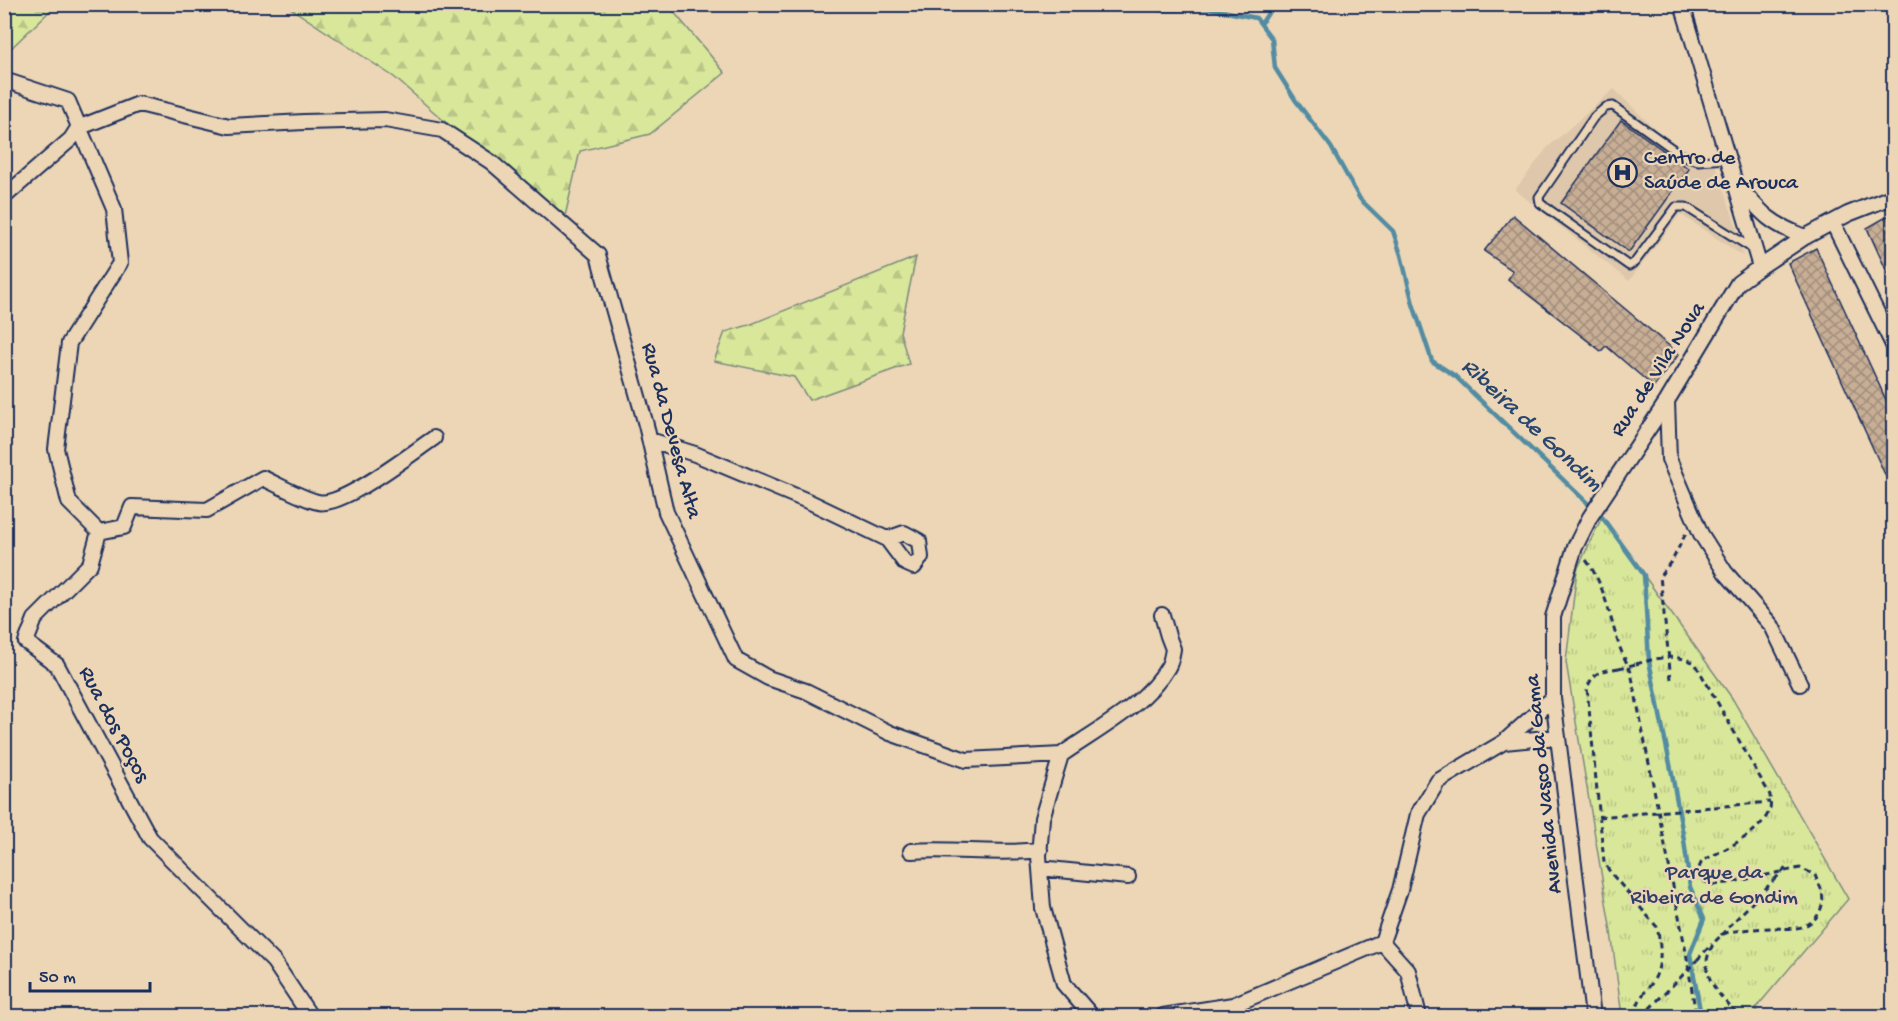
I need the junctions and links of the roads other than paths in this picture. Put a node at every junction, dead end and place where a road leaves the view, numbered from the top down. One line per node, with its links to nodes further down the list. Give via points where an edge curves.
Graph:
1 (1682, 4): 4 (street)
2 (4, 80): 3 (street, via 68,102)
3 (78, 128): 7 (street, Rua da Devesa Alta, via 71,139); 15 (street, Rua da Devesa Alta, via 139,104 229,126 385,120 442,129 491,162 598,255); 17 (street, via 114,209 120,263 69,344 56,449 69,502)
4 (1728, 159): 5 (street); 10 (lane, via 1698,161 1684,157 1613,106 1606,107 1594,117 1539,197 1540,203 1629,266 1676,207 1686,207)
5 (1736, 184): 9 (street, via 1761,213 1781,228); 10 (street)
6 (1893, 196): 8 (street, Rua de Vila Nova)
7 (4, 197)
8 (1833, 223): 9 (street, Rua de Vila Nova); 12 (street)
9 (1806, 237): 11 (street, Rua de Vila Nova)
10 (1755, 250): 11 (street)
11 (1760, 267): 13 (street, Rua de Vila Nova, via 1738,283)
12 (1893, 347)
13 (1667, 401): 16 (street, Rua de Vila Nova); 20 (street, via 1669,459 1701,534 1725,572 1772,626)
14 (434, 438): 17 (street, via 343,498 320,503 263,478 207,510 132,507 124,527)
15 (650, 440): 18 (street, via 695,453); 24 (street, Rua da Devesa Alta, via 666,512 736,660 890,733 966,760)
16 (1590, 517): 21 (street, Avenida Vasco da Gama, via 1575,547 1554,617)
17 (99, 532): 30 (street, Rua dos Poços, via 90,564 35,619 26,642 57,665 150,838 274,962)
18 (887, 539)
19 (1162, 615): 24 (street, via 1173,649 1168,666 1151,689 1124,712)
20 (1800, 684)
21 (1553, 698): 22 (street, Avenida Vasco da Gama); 23 (street)
22 (1558, 737): 23 (street); 34 (street, Avenida Vasco da Gama)
23 (1504, 742): 29 (street, via 1438,781 1418,814 1400,890)
24 (1060, 755): 25 (street, via 1042,818)
25 (1040, 850): 26 (street); 27 (street)
26 (911, 851)
27 (1040, 868): 28 (street); 31 (street, via 1043,908 1064,984)
28 (1128, 877)
29 (1382, 942): 32 (street, via 1233,1005); 33 (street, via 1408,970)
30 (310, 1017)
31 (1090, 1017)
32 (1162, 1017)
33 (1419, 1017)
34 (1593, 1017)

